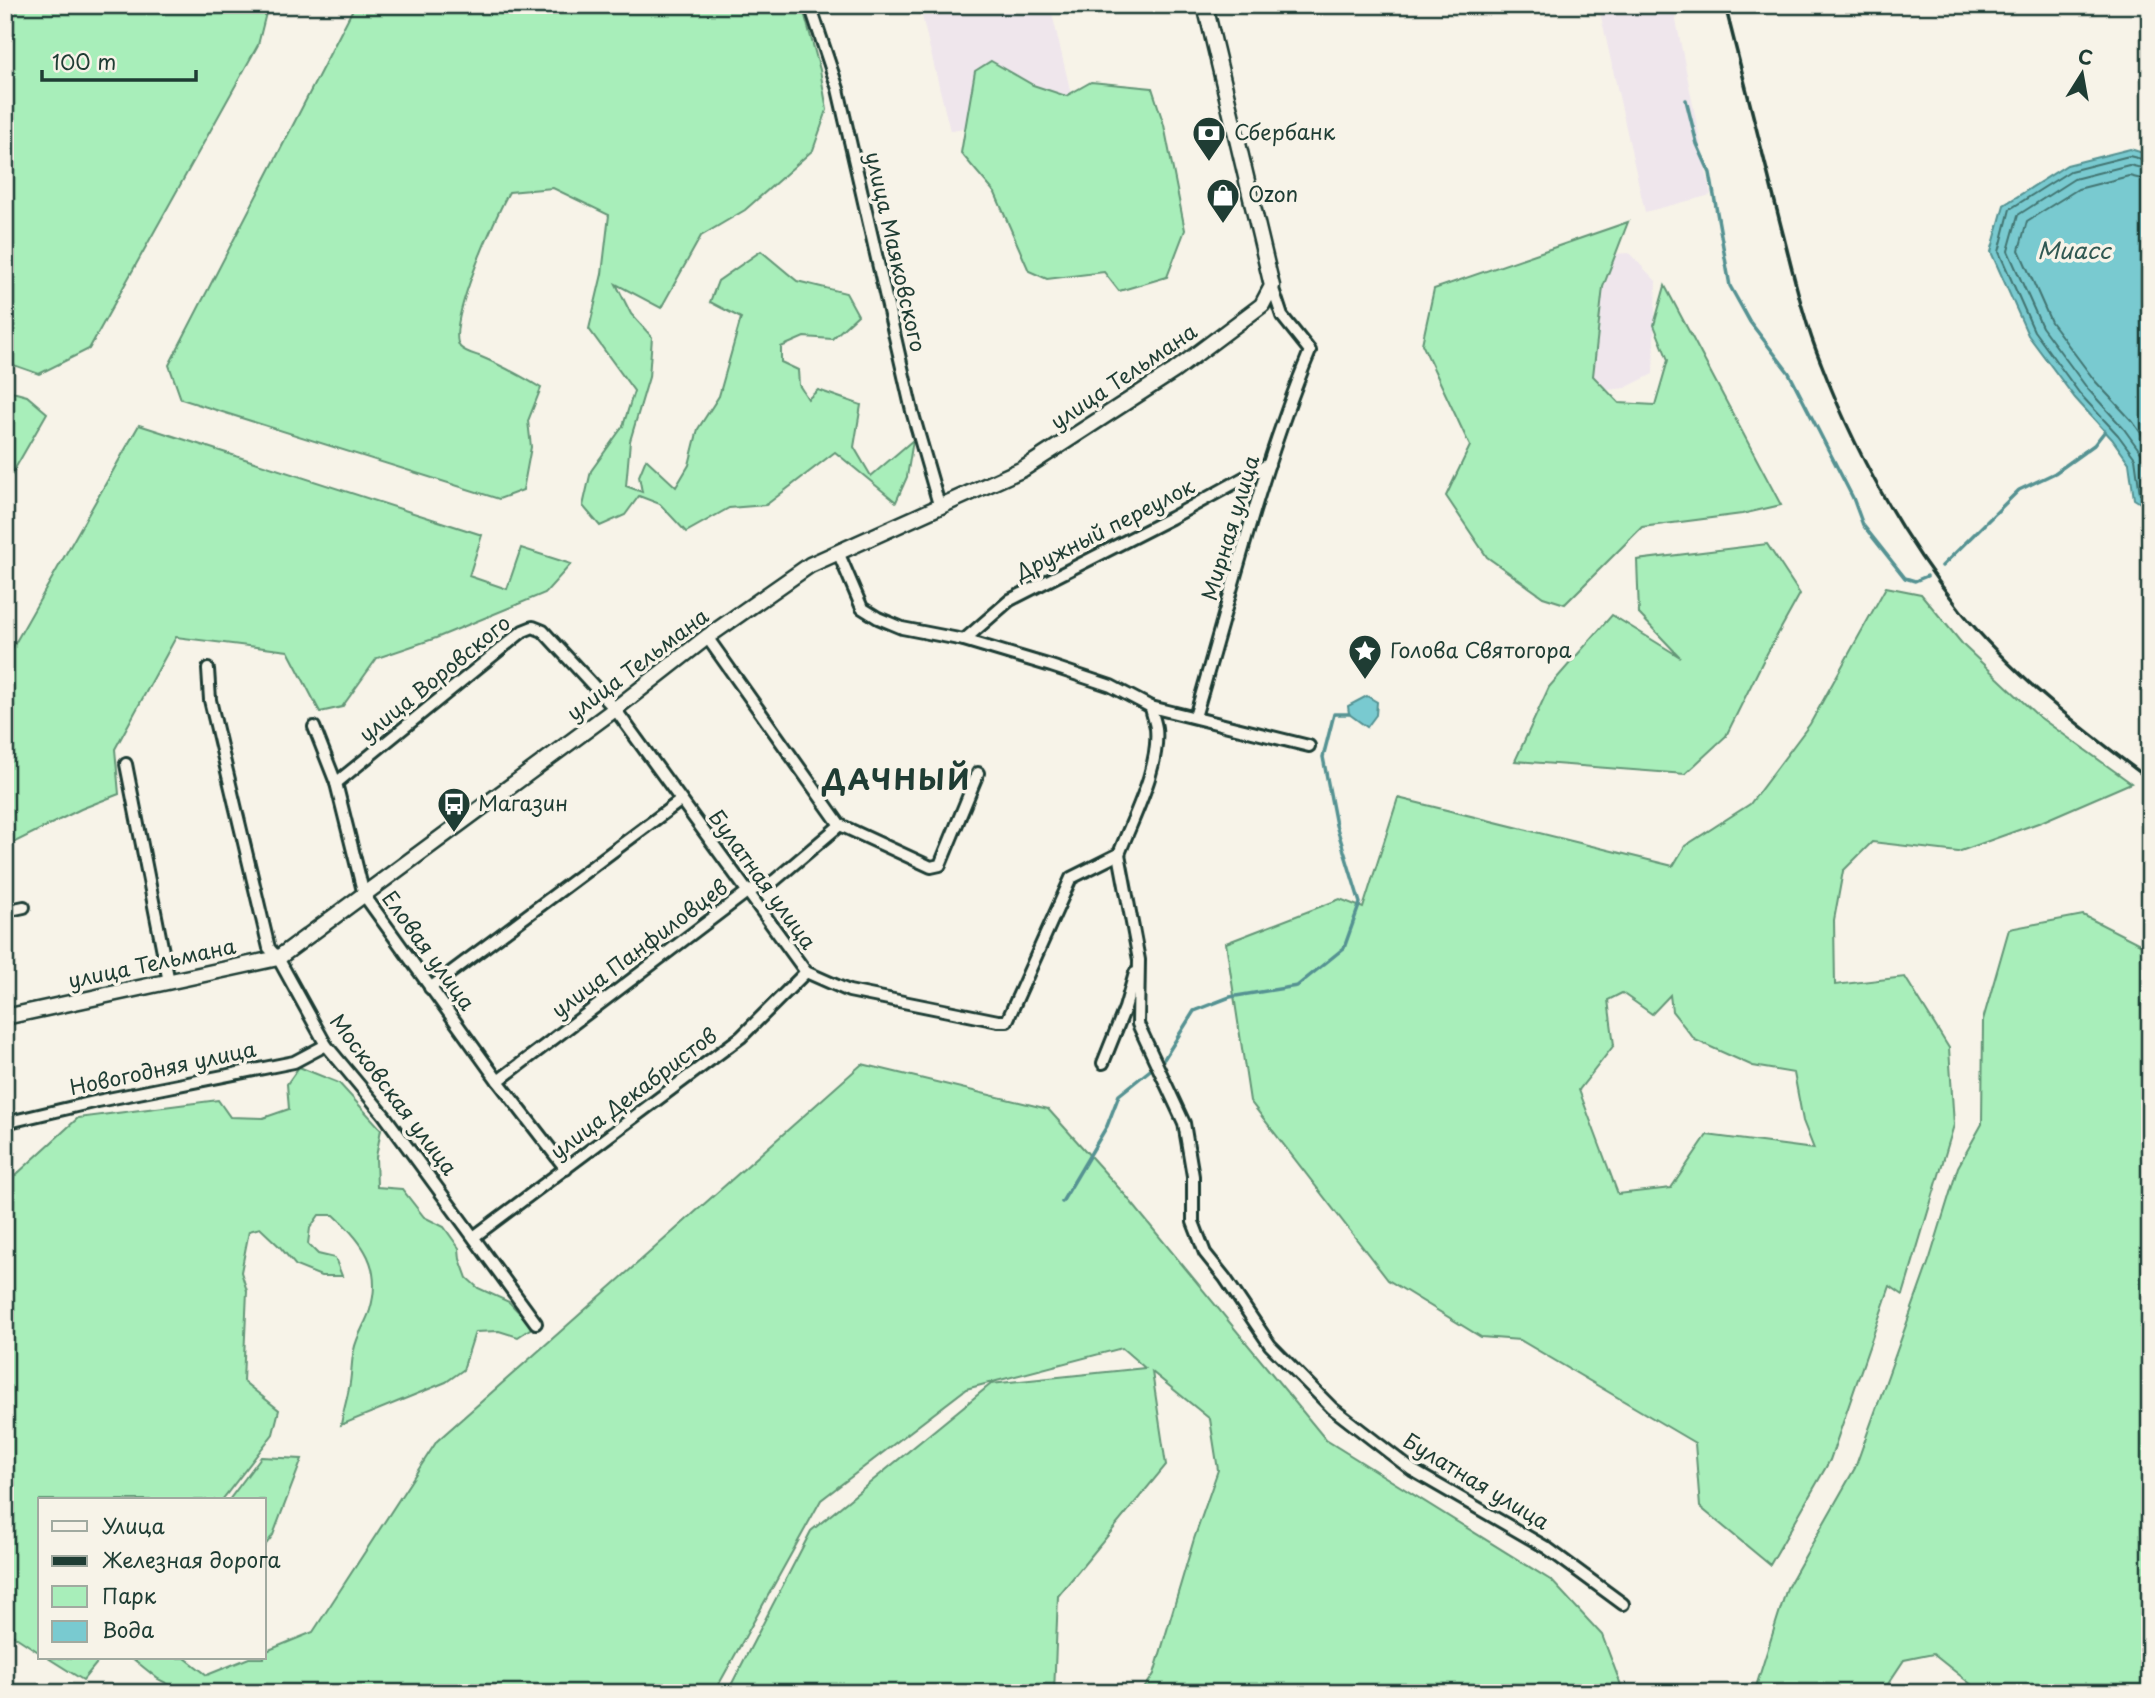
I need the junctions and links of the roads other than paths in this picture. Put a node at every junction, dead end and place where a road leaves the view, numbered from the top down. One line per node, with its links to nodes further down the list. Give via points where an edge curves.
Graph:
1 (810, 5): 5 (street, улица Маяковского, via 838,89 912,411)
2 (1205, 5): 3 (street)
3 (1272, 286): 4 (street, Мирная улица, via 1282,316 1310,351); 5 (street, улица Тельмана, via 1262,305 1174,371 1023,469)
4 (1269, 464): 8 (street, Дружный переулок, via 1010,600); 12 (street, Мирная улица)
5 (940, 508): 6 (street, улица Тельмана)
6 (838, 552): 7 (street, улица Тельмана, via 810,565); 8 (street, via 862,608 902,628)
7 (707, 637): 11 (street, улица Тельмана); 19 (street)
8 (964, 640): 10 (street, via 1111,686)
9 (208, 669): 25 (street, Московская улица, via 210,700 261,919 269,948)
10 (1151, 707): 12 (street); 20 (street, via 1155,754)
11 (615, 709): 17 (street, улица Воровского, via 543,631 533,627); 18 (street, Булатная улица); 22 (street, улица Тельмана)
12 (1195, 718): 14 (street)
13 (314, 727): 17 (street, Еловая улица)
14 (1309, 746)
15 (126, 764): 28 (street)
16 (978, 773): 19 (street, via 940,864 931,867)
17 (336, 783): 22 (street, Еловая улица)
18 (680, 801): 21 (street, Булатная улица); 29 (street)
19 (839, 825): 21 (street, улица Панфиловцев, via 774,881)
20 (1119, 854): 26 (street, Булатная улица); 27 (street, Булатная улица, via 1071,878 1007,1021 849,991)
21 (747, 892): 27 (street, Булатная улица); 33 (street, улица Панфиловцев)
22 (365, 895): 25 (street, улица Тельмана); 29 (street, Еловая улица)
23 (24, 907): 24 (street)
24 (5, 911)
25 (278, 958): 28 (street, улица Тельмана); 31 (street, Московская улица)
26 (1139, 960): 32 (street); 38 (street, Булатная улица, via 1138,1024 1184,1124 1193,1176 1192,1222 1205,1253 1270,1345 1332,1408 1412,1470 1548,1548)
27 (806, 972): 35 (street, улица Декабристов, via 741,1038)
28 (169, 982): 30 (street, улица Тельмана)
29 (430, 988): 33 (street, Еловая улица)
30 (5, 1017)
31 (327, 1045): 34 (street, Новогодняя улица, via 294,1062); 36 (street, Московская улица)
32 (1103, 1063)
33 (498, 1081): 35 (street, Еловая улица)
34 (5, 1123)
35 (566, 1169): 36 (street, улица Декабристов)
36 (475, 1236): 37 (street, Московская улица)
37 (536, 1323)
38 (1623, 1604)

